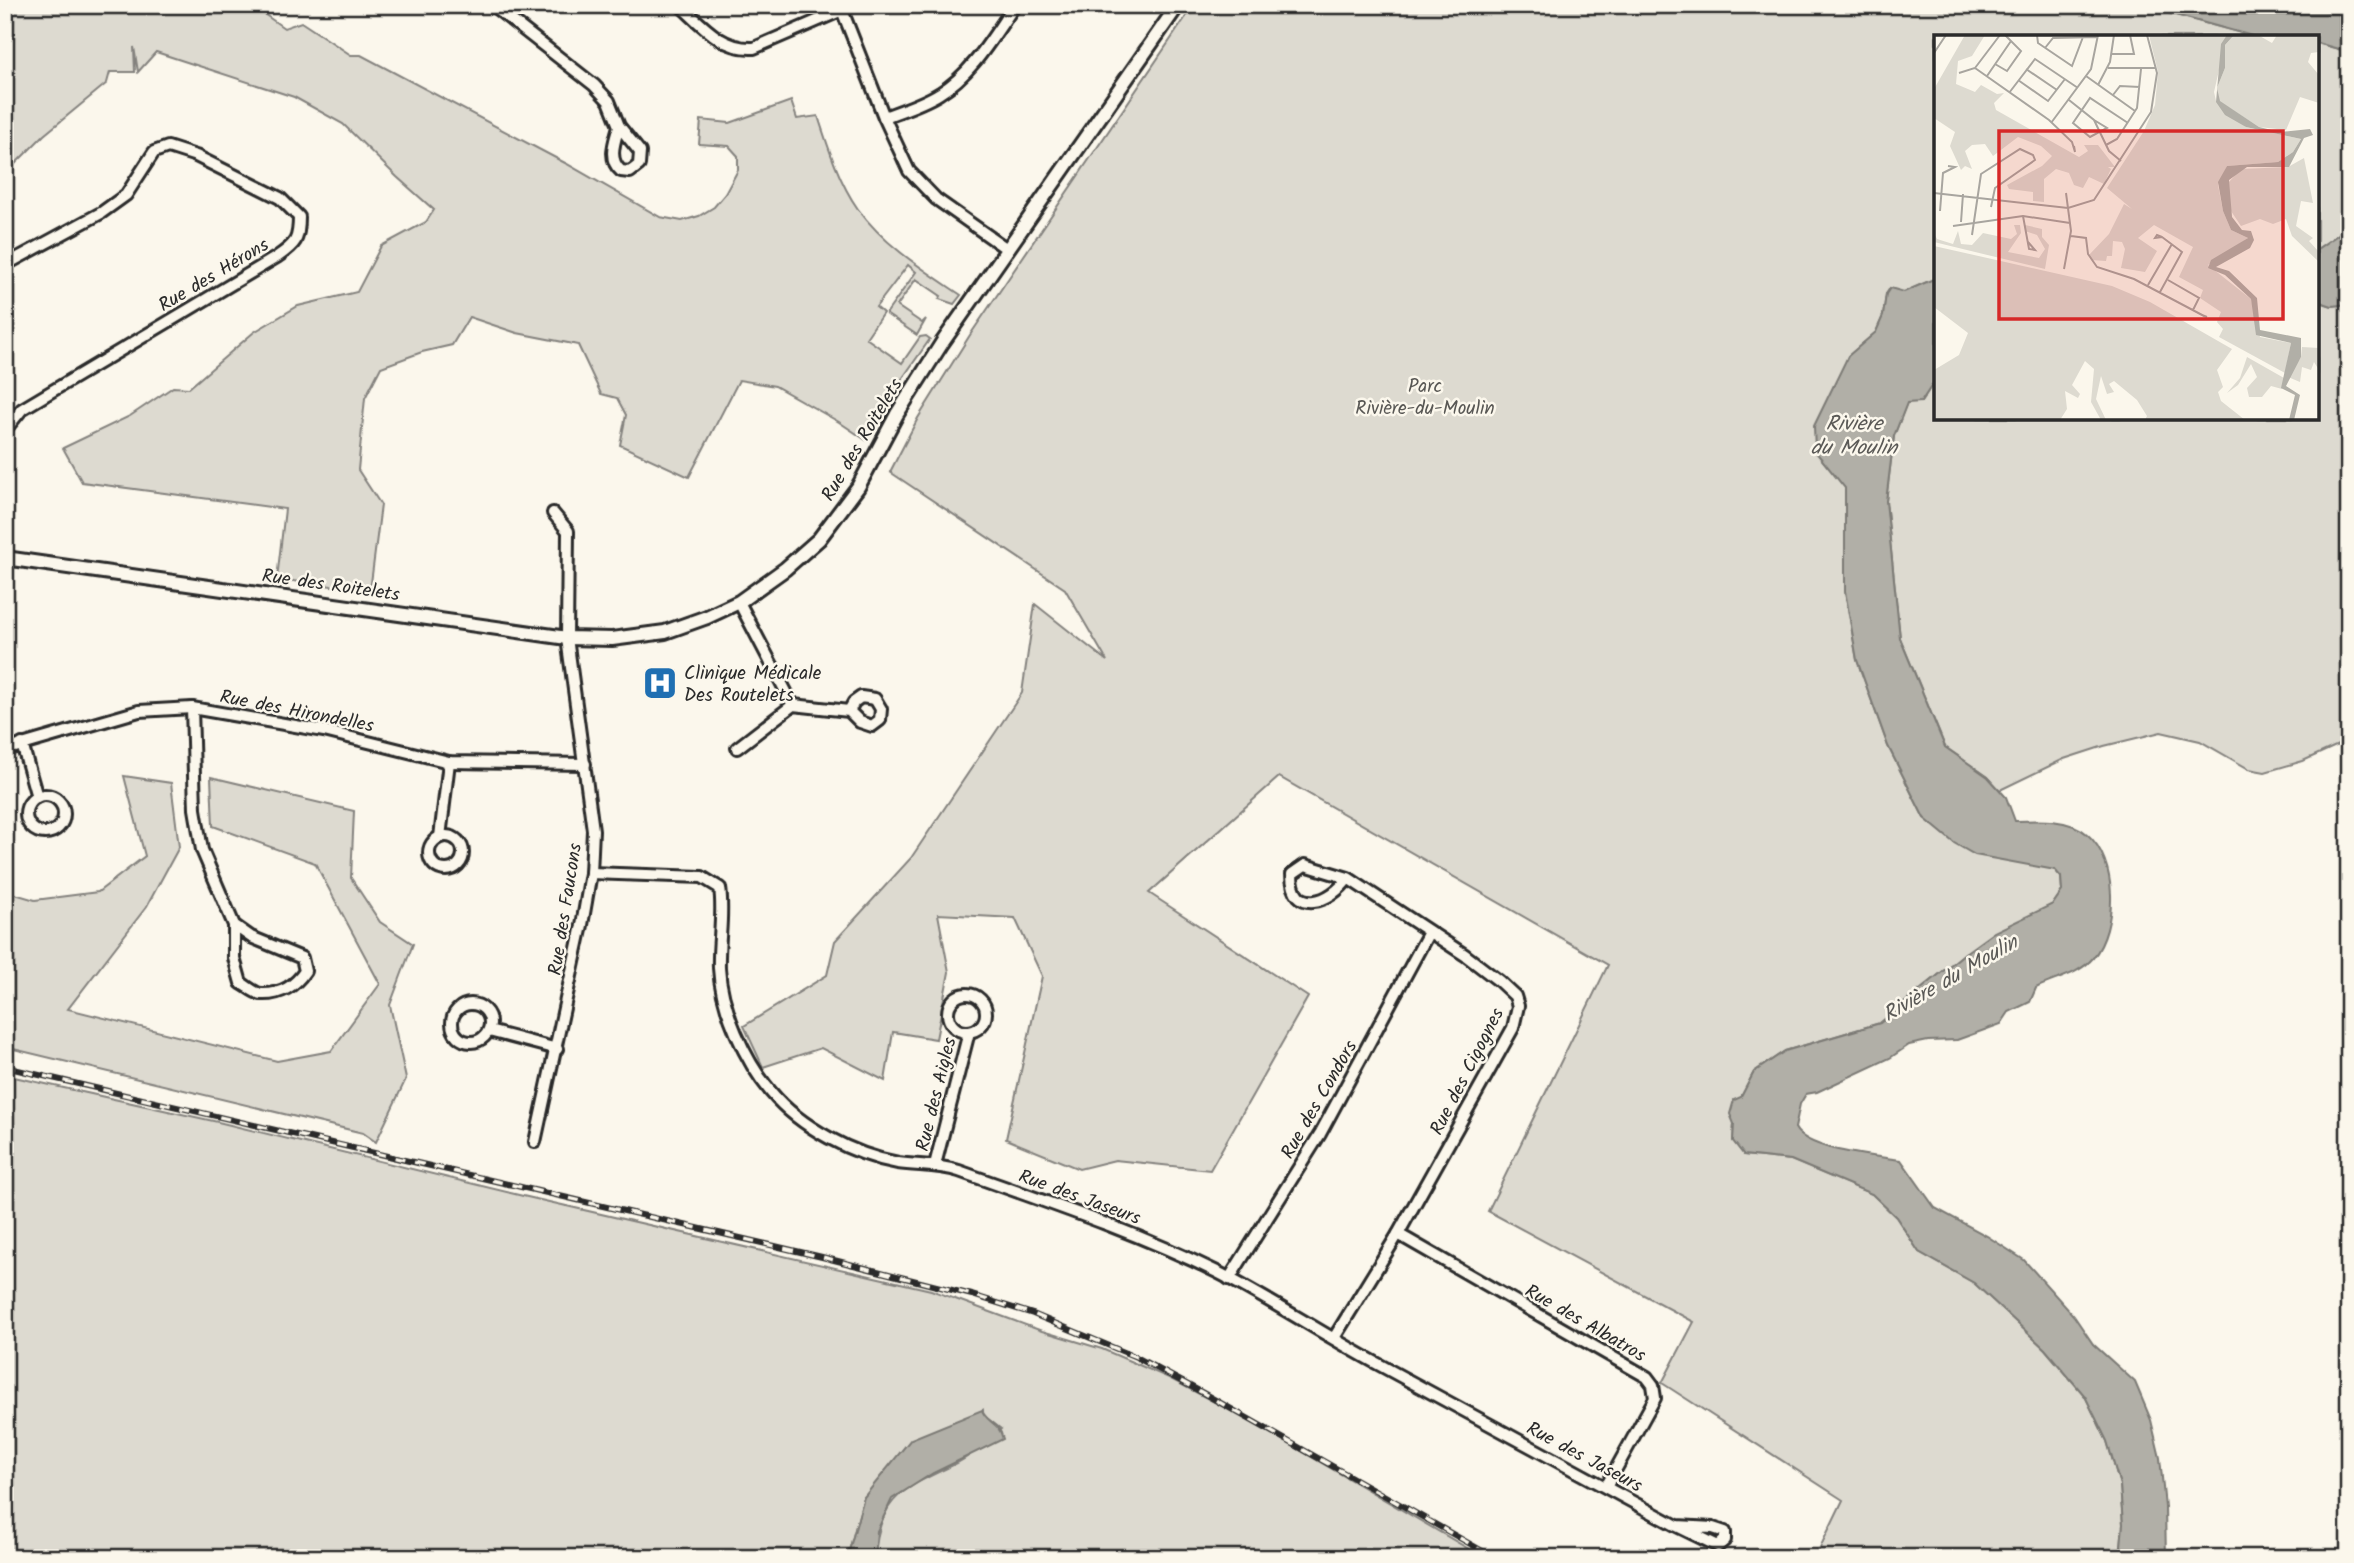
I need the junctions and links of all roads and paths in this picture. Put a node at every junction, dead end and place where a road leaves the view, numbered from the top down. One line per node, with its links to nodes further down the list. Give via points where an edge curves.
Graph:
1 (492, 5): 8 (street, via 594,85 609,101)
2 (680, 5): 6 (street, via 718,39 744,48 754,48)
3 (854, 5): 6 (street)
4 (1015, 5): 7 (street, via 971,68 957,80 938,94)
5 (1178, 5): 9 (street, Rue des Roitelets)
6 (841, 8): 7 (street)
7 (884, 117): 9 (street, via 917,180 936,199)
8 (619, 126)
9 (1007, 248): 14 (street, Rue des Roitelets, via 907,396 846,505 819,539)
10 (5, 265): 11 (street, Rue des Hérons, via 109,207 125,195 154,152 169,147 280,198 299,217 295,244 22,409)
11 (5, 430)
12 (553, 513): 15 (street, Rue des Faucons, via 568,531)
13 (5, 558): 15 (street, Rue des Roitelets)
14 (739, 602): 15 (street, Rue des Roitelets, via 665,632 612,639); 16 (street)
15 (567, 638): 23 (street, Rue des Faucons)
16 (793, 705): 18 (street); 20 (street)
17 (192, 708): 19 (street, Rue des Hirondelles, via 139,711); 22 (street, Rue des Hirondelles, via 324,731); 28 (street, via 195,809 202,850)
18 (849, 711)
19 (22, 744): 21 (street, Rue des Hirondelles); 24 (street)
20 (737, 748)
21 (5, 750)
22 (449, 762): 23 (street, Rue des Hirondelles); 25 (street)
23 (585, 764): 26 (street, Rue des Faucons, via 593,830)
24 (37, 797)
25 (440, 837)
26 (591, 873): 32 (street, Rue des Faucons); 34 (street, Rue des Jaseurs, via 702,877 720,888 722,991 732,1024 771,1092 808,1125 846,1147 900,1163)
27 (1348, 878): 27 (street, Rue des Cigognes, via 1336,891 1317,900 1299,898 1292,886 1292,874 1305,865); 29 (street, Rue des Cigognes)
28 (234, 925): 28 (street, via 234,958 241,983 259,994 297,984 304,971 302,958 250,937)
29 (1429, 932): 35 (street, Rue des Cigognes, via 1499,981 1515,996 1518,1006 1513,1028); 36 (street, Rue des Condors, via 1320,1134)
30 (489, 1031): 32 (street)
31 (969, 1032): 34 (street, Rue des Aigles)
32 (557, 1049): 33 (street, Rue des Faucons)
33 (535, 1142)
34 (935, 1165): 36 (street, Rue des Jaseurs, via 1120,1228)
35 (1398, 1234): 37 (street, Rue des Cigognes); 38 (street, Rue des Albatros, via 1647,1377 1656,1398)
36 (1229, 1279): 37 (street, Rue des Jaseurs)
37 (1334, 1338): 38 (street, Rue des Jaseurs)
38 (1606, 1487): 39 (street, Rue des Jaseurs)
39 (1677, 1526)

